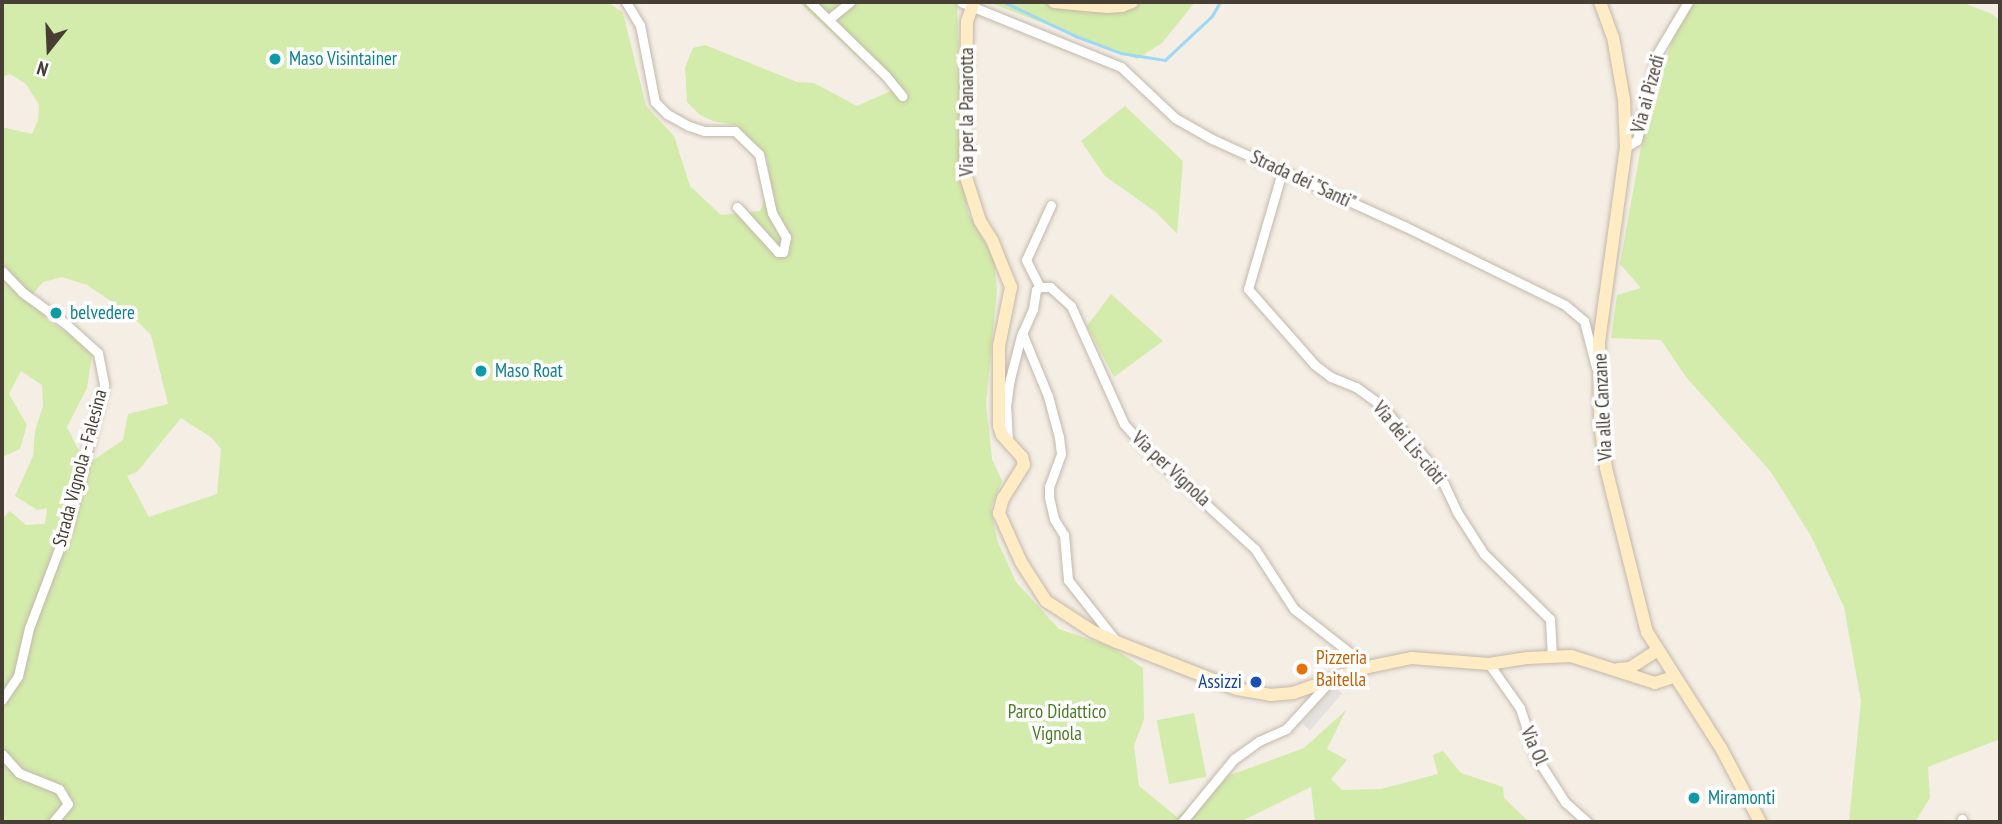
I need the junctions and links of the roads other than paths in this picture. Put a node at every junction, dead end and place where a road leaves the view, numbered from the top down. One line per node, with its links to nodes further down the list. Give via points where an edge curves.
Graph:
1 (626, 2): 14 (street, via 640,25 655,102 689,126 735,131 760,154 772,213 786,237 783,252)
2 (810, 2): 9 (street)
3 (850, 2): 9 (street)
4 (1054, 2): 5 (street, via 1107,7)
5 (1132, 2)
6 (1600, 2): 11 (street, Via alle Canzane, via 1613,37 1624,100)
7 (1688, 2): 11 (street, Via ai Pizedi, via 1657,54 1637,140)
8 (969, 3): 12 (street, Strada dei "Santi", via 1121,67 1175,118); 19 (street, Via per la Panarotta, via 965,165 972,199 1011,287 997,383 999,426)
9 (829, 19): 10 (street)
10 (902, 96)
11 (1626, 148): 18 (street, Via alle Canzane, via 1599,341)
12 (1282, 172): 18 (street, Strada dei "Santi", via 1565,305 1584,321); 22 (street, Via dei Lis-ciòti, via 1248,289 1315,365 1381,405 1444,484 1485,554 1550,619)
13 (1051, 205): 16 (street, via 1026,260)
14 (737, 207)
15 (2, 271): 28 (street, Strada Vignola - Falesina, via 99,353 103,385 68,525 29,628 18,676)
16 (1040, 287): 17 (street); 24 (street, Via per Vignola, via 1050,287 1071,306 1124,424 1255,549 1294,609)
17 (1022, 332): 19 (street, via 1006,406); 20 (street, via 1059,436 1061,454 1049,497 1064,535 1068,580)
18 (1599, 382): 21 (street, Via alle Canzane, via 1606,468 1641,611)
19 (1008, 442): 20 (street, Via per la Panarotta, via 1024,465 999,513 1021,562 1040,594 1056,610)
20 (1117, 642): 27 (street, Via per la Panarotta, via 1237,689 1270,695)
21 (1658, 650): 25 (street, via 1630,668); 26 (street, Via alle Canzane)
22 (1552, 656): 23 (street, Via per la Panarotta); 25 (street, Via per la Panarotta)
23 (1489, 664): 24 (street, Via per la Panarotta, via 1412,658); 32 (street, Via Ol, via 1520,708 1536,757 1565,802)
24 (1368, 667): 27 (street, Via per la Panarotta)
25 (1615, 670): 26 (street, Via per la Panarotta, via 1655,683)
26 (1674, 677): 33 (street, Via alle Canzane, via 1721,748)
27 (1332, 680): 31 (street, via 1286,729 1234,759)
28 (2, 700)
29 (2, 754): 30 (street, via 19,773 59,789 68,804)
30 (53, 822)
31 (1182, 822)
32 (1587, 822)
33 (1760, 822)

